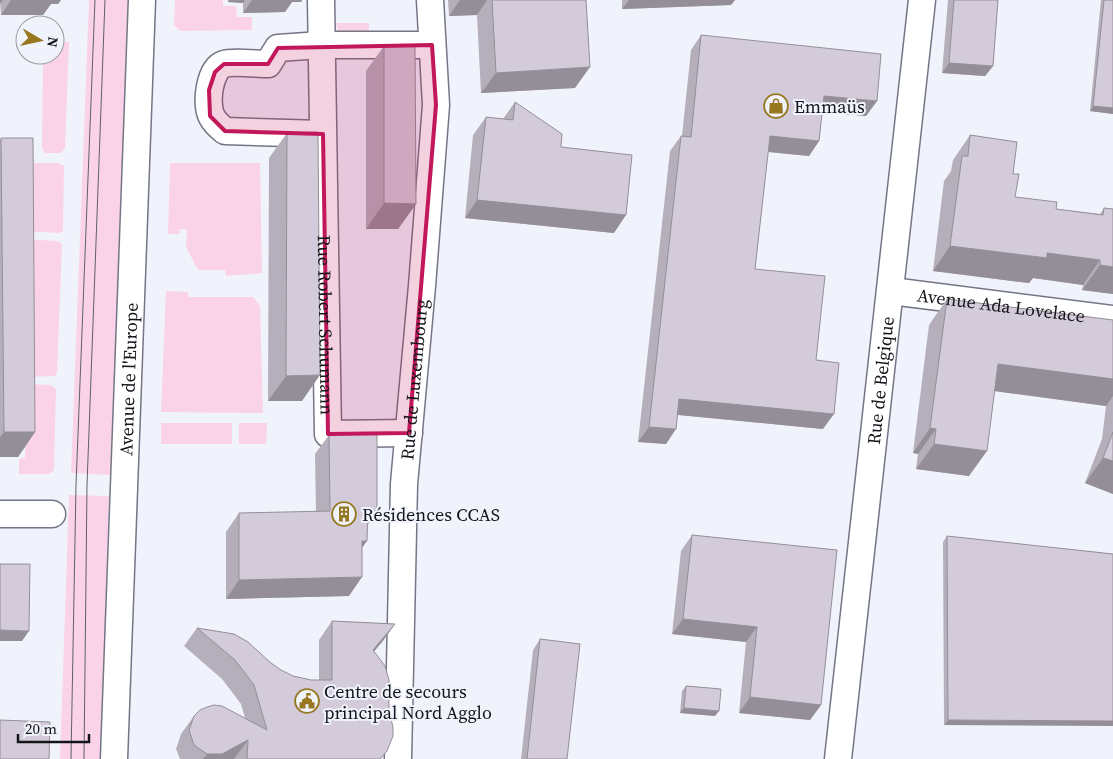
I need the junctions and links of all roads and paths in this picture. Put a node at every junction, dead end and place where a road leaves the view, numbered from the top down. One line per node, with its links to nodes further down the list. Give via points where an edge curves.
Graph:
1 (142, 0): 13 (street, Avenue de l'Europe)
2 (321, 0): 6 (street, Rue Robert Schumann)
3 (430, 0): 5 (street, Rue de Luxembourg)
4 (922, 0): 8 (street, Rue de Belgique)
5 (432, 44): 6 (street); 10 (street, Rue de Luxembourg, via 436,106)
6 (322, 45): 7 (street, Rue Robert Schumann); 7 (street, via 278,48 268,64 224,64 214,72 209,90 210,116 225,131)
7 (323, 134): 10 (street, Rue Robert Schumann, via 328,434)
8 (891, 291): 9 (street, Avenue Ada Lovelace); 15 (street, Rue de Belgique)
9 (1113, 319)
10 (409, 433): 14 (street, Rue de Luxembourg, via 404,484)
11 (0, 514): 12 (street)
12 (52, 514)
13 (114, 759)
14 (398, 759)
15 (838, 759)

